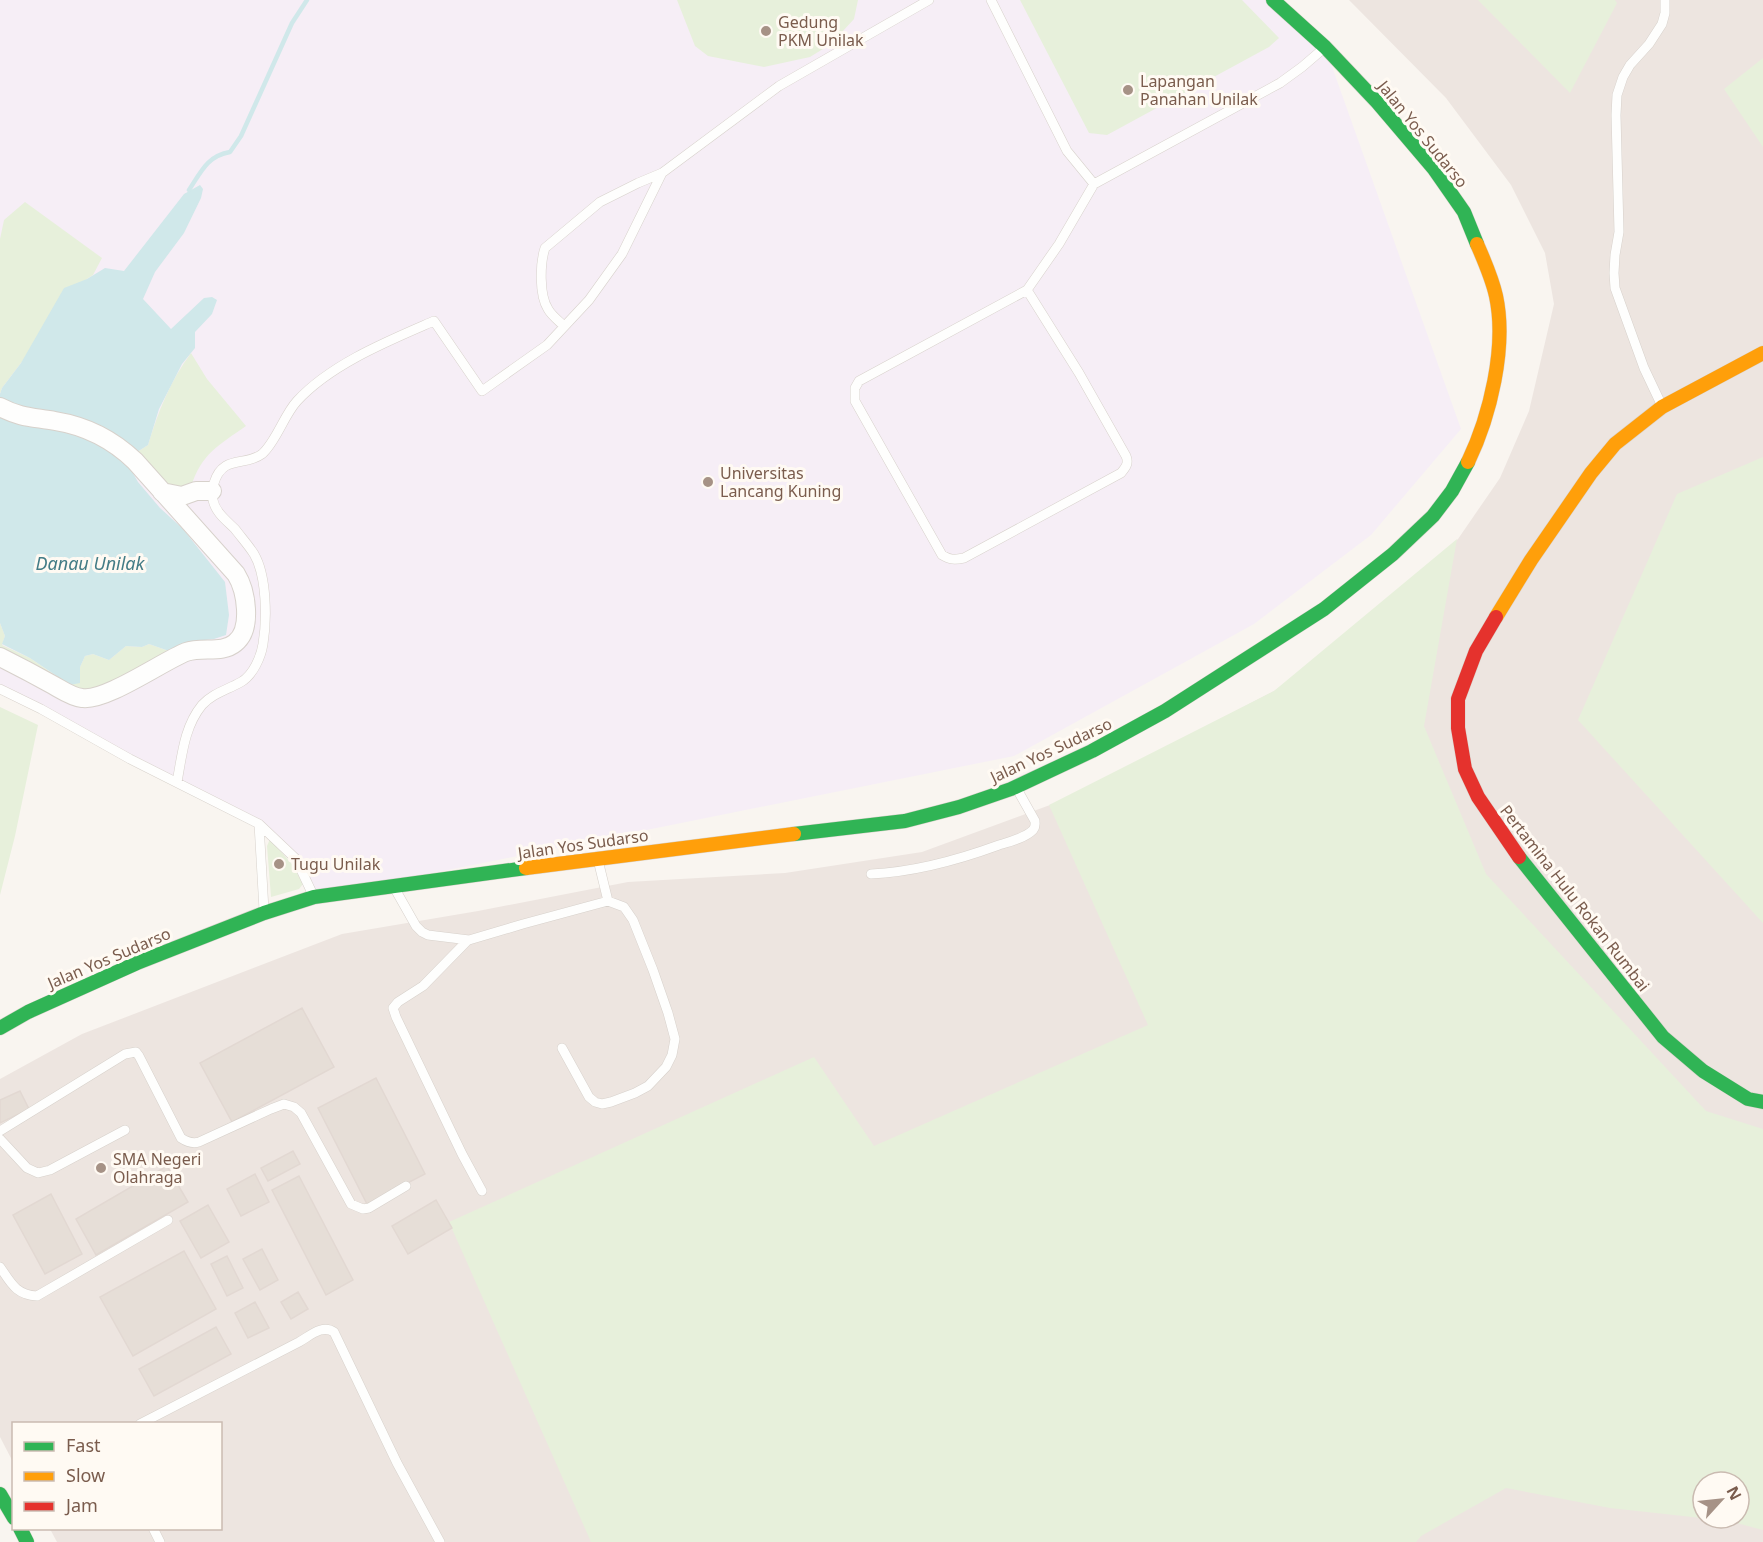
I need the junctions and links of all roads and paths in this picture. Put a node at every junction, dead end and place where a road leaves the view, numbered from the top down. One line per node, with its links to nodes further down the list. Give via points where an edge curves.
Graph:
1 (929, 0): 6 (lane, via 779,86)
2 (991, 0): 7 (lane, via 1067,151)
3 (1272, 0): 5 (main road, Jalan Yos Sudarso)
4 (1665, 0): 11 (lane, via 1662,24 1630,65 1617,95 1620,232 1614,273 1629,328)
5 (1325, 47): 7 (lane, via 1280,83); 18 (main road, Jalan Yos Sudarso, via 1434,169 1464,212 1483,257 1496,296 1500,331 1493,392 1480,435 1452,491 1433,516 1324,609 1165,711)
6 (662, 173): 9 (lane, via 622,254 589,300); 9 (lane, via 600,202 545,248 541,283 547,308)
7 (1094, 184): 8 (lane)
8 (1028, 291): 8 (lane, via 859,381 855,388 855,401 946,558 964,558 1121,473 1127,465 1120,445)
9 (564, 326): 13 (lane, via 547,345 483,391 434,321 393,339 327,375 296,402 261,455 223,467)
10 (1763, 353): 11 (main road, Pertamina Hulu Rokan Rumbai)
11 (1662, 406): 29 (main road, Pertamina Hulu Rokan Rumbai, via 1615,444 1531,561 1476,651 1458,699 1458,728 1465,769 1484,806 1513,849 1663,1037 1703,1071 1748,1099)
12 (0, 407): 14 (street, via 13,414 72,424 108,439 135,461)
13 (212, 491): 14 (street, via 196,490 182,496); 17 (lane, via 214,504 260,568 264,584 263,644 250,674 201,707 189,727)
14 (162, 492): 15 (street, via 242,584 245,620 242,635 235,643 188,651 102,694 83,699)
15 (0, 657)
16 (0, 689): 17 (lane)
17 (177, 782): 19 (lane)
18 (1016, 787): 20 (main road, Jalan Yos Sudarso, via 905,820); 21 (lane, via 1035,821 1032,831 975,854 919,869)
19 (259, 824): 23 (lane, via 296,859); 25 (lane)
20 (597, 858): 22 (main road, Jalan Yos Sudarso); 24 (lane)
21 (871, 874)
22 (393, 887): 23 (main road, Jalan Yos Sudarso); 26 (lane, via 422,932)
23 (314, 897): 25 (main road, Jalan Yos Sudarso)
24 (608, 901): 26 (lane); 28 (lane, via 624,906 633,920 668,1012 675,1039 672,1055 648,1086 602,1104 589,1096)
25 (264, 913): 27 (main road, Jalan Yos Sudarso, via 137,963)
26 (468, 940): 34 (lane, via 423,986 393,1008)
27 (0, 1028)
28 (562, 1048)
29 (1763, 1102)
30 (125, 1130): 32 (lane, via 38,1173 27,1168)
31 (0, 1131): 33 (lane, via 125,1054 136,1052 181,1138 187,1142 199,1142 284,1104 301,1113 351,1204 369,1208)
32 (0, 1139)
33 (406, 1186)
34 (483, 1191)
35 (168, 1220): 36 (lane, via 37,1296 18,1291)
36 (0, 1267)
37 (144, 1422): 40 (lane, via 326,1328 334,1332)
38 (0, 1494): 39 (main road)
39 (12, 1515)
40 (440, 1542)

